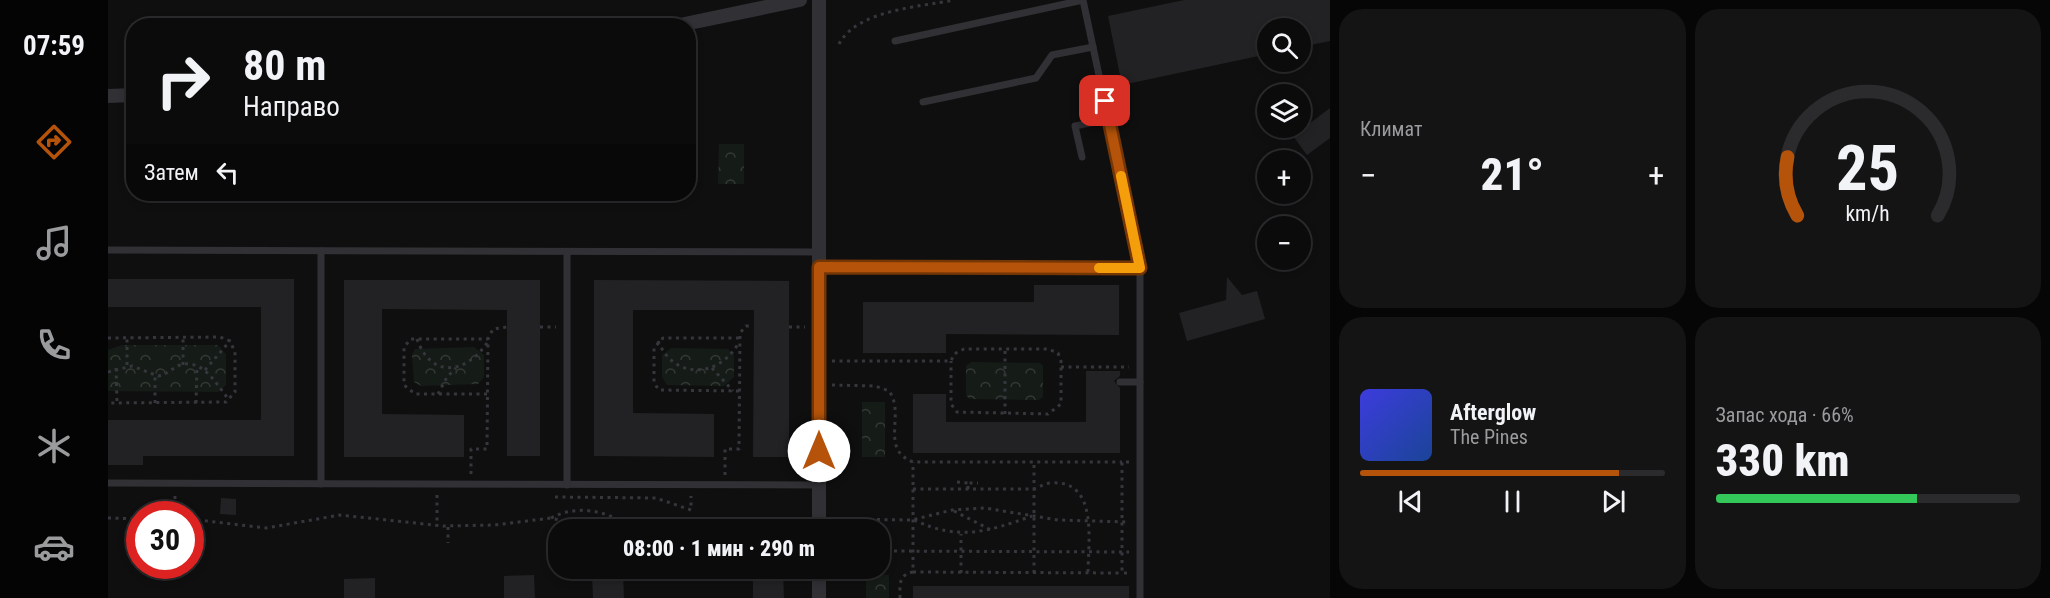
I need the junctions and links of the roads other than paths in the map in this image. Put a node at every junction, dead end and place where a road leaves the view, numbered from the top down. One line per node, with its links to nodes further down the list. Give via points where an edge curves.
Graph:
1 (800, 0): 3 (street)
2 (819, 0): 14 (street)
3 (696, 22)
4 (895, 40): 5 (lane, via 1083,0)
5 (1093, 47): 8 (lane, via 1052,56 1036,78); 9 (lane)
6 (126, 95): 7 (street)
7 (108, 96)
8 (923, 102)
9 (1109, 119): 10 (lane, via 1075,126); 16 (lane)
10 (1082, 157)
11 (108, 250): 12 (lane)
12 (321, 251): 13 (lane); 20 (lane)
13 (567, 252): 14 (lane); 21 (lane)
14 (819, 252): 15 (street)
15 (819, 267): 16 (lane); 22 (street)
16 (1140, 268): 18 (lane)
17 (1120, 382): 18 (lane)
18 (1140, 382): 26 (lane)
19 (108, 483): 20 (lane)
20 (321, 484): 21 (lane)
21 (567, 485): 22 (lane)
22 (819, 485): 23 (street)
23 (819, 519)
24 (819, 579): 25 (street)
25 (819, 598)
26 (1140, 598)

